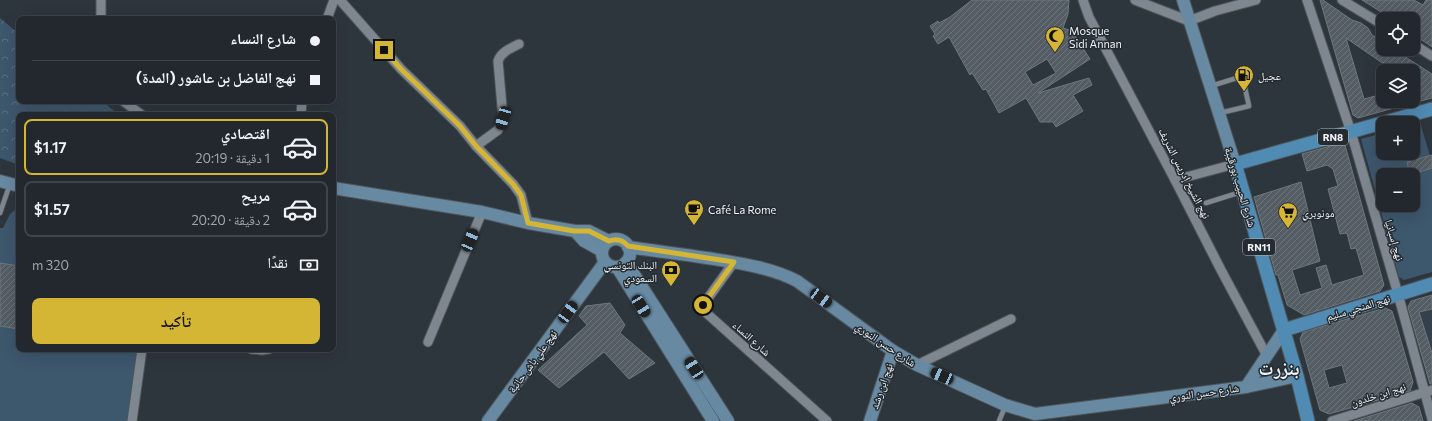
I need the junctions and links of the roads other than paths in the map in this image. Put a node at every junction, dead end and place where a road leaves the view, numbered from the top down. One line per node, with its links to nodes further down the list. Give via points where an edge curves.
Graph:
1 (101, 0): 10 (street)
2 (334, 0): 11 (street)
3 (340, 0): 23 (street, via 401,69 460,126)
4 (1083, 0): 25 (street, نهج الشيخ إدريس الشريف, via 1089,17)
5 (1135, 0): 12 (street)
6 (1184, 0): 12 (street, شارع الحبيب بورقيبة / RN11)
7 (1256, 0): 12 (street)
8 (1307, 0): 22 (street, نهج إسبانيا)
9 (1342, 0): 13 (street)
10 (101, 16)
11 (328, 16)
12 (1189, 21): 17 (street, شارع الحبيب بورقيبة / RN11)
13 (1376, 21)
14 (519, 44): 23 (street, via 499,56 503,118 498,130)
15 (1420, 48): 16 (street)
16 (1432, 56)
17 (1211, 86): 21 (street, شارع الحبيب بورقيبة / RN11); 21 (lane, via 1243,78 1249,106)
18 (127, 104): 20 (street)
19 (1432, 109): 22 (main road, RN8)
20 (138, 112)
21 (1219, 113): 24 (street, شارع الحبيب بورقيبة / RN11)
22 (1351, 132): 24 (main road, RN8); 40 (street, نهج إسبانيا)
23 (476, 146): 32 (street, via 521,195)
24 (1234, 164): 25 (street); 28 (main road, شارع الحبيب بورقيبة / RN11)
25 (1176, 180): 46 (street, نهج الشيخ إدريس الشريف, via 1220,270)
26 (10, 184): 31 (lane)
27 (336, 188): 30 (street)
28 (1243, 192): 29 (lane); 42 (main road, شارع الحبيب بورقيبة / RN11)
29 (1206, 203)
30 (482, 212): 32 (street); 43 (street)
31 (0, 213)
32 (528, 223): 33 (street)
33 (574, 231): 34 (street, via 589,231); 36 (street)
34 (609, 241): 35 (street, via 622,240); 36 (street, via 605,243)
35 (628, 246): 37 (street, شارع حسن النوري); 38 (street, via 630,252)
36 (603, 257): 38 (street, via 612,267); 54 (street, نهج علي باش حانبة)
37 (734, 262): 44 (street, شارع حسن النوري, via 785,275 797,281); 57 (street, شارع النساء, via 703,305 703,310)
38 (622, 265): 55 (street); 56 (street)
39 (1432, 284): 40 (main road, نهج المنجي سليم)
40 (1398, 294): 42 (main road, نهج المنجي سليم); 50 (street, نهج إسبانيا)
41 (1011, 319): 47 (street)
42 (1284, 330): 46 (street, شارع حسن النوري); 48 (main road, شارع الحبيب بورقيبة / RN11)
43 (428, 342)
44 (893, 351): 47 (street, شارع حسن النوري); 58 (street, نهج ابن رشد)
45 (142, 352): 53 (street)
46 (1267, 356): 49 (street, شارع حسن النوري)
47 (917, 365): 51 (street, شارع حسن النوري)
48 (1297, 376): 49 (street, شارع حسن النوري); 60 (main road, شارع الحبيب بورقيبة / RN11)
49 (1246, 387): 51 (street, شارع حسن النوري, via 1046,414 1035,414)
50 (1428, 391): 52 (street, نهج إسبانيا); 61 (street, نهج ابن خلدون)
51 (1006, 405): 59 (lane)
52 (1432, 419)
53 (132, 421)
54 (488, 421)
55 (713, 421)
56 (728, 421)
57 (827, 421)
58 (870, 421)
59 (999, 421)
60 (1308, 421)
61 (1332, 421)

